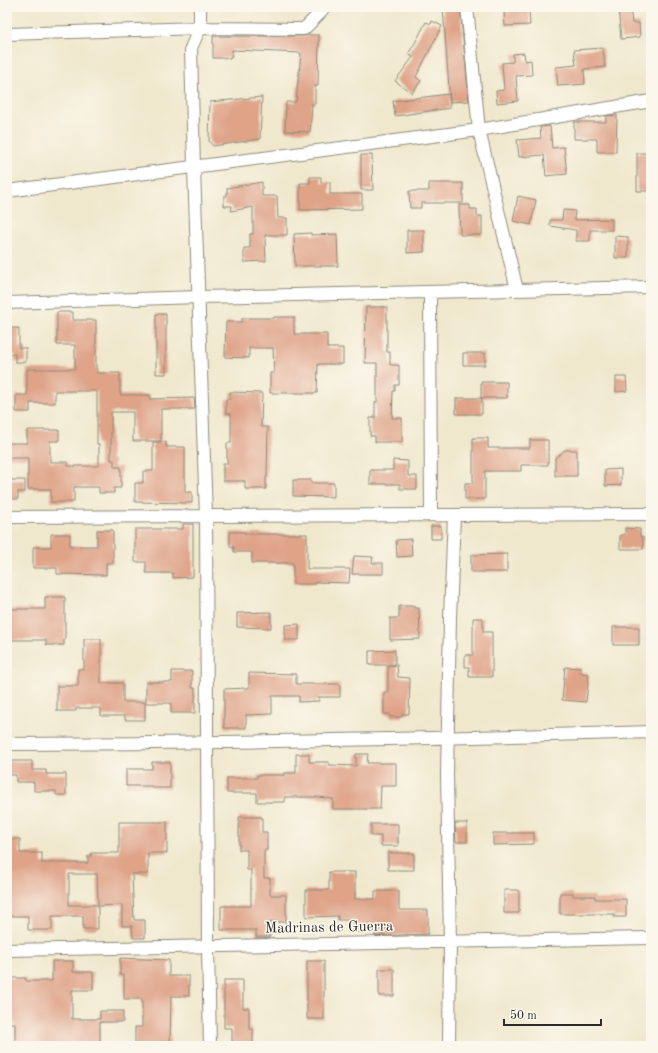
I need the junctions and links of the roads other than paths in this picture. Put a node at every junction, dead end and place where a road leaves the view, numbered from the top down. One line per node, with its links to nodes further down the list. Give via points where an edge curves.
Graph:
1 (200, 7): 4 (street)
2 (324, 7): 4 (street, via 304,29)
3 (467, 7): 7 (street)
4 (200, 28): 5 (street); 8 (street, via 191,48)
5 (7, 34)
6 (651, 101): 7 (street)
7 (479, 130): 8 (street); 11 (street)
8 (194, 168): 9 (street); 13 (street)
9 (7, 192)
10 (651, 287): 11 (street)
11 (517, 290): 12 (street)
12 (430, 292): 13 (street); 16 (street)
13 (199, 297): 14 (street); 18 (street)
14 (7, 304)
15 (651, 514): 17 (street)
16 (430, 515): 17 (street); 18 (street)
17 (454, 515): 21 (street)
18 (206, 516): 19 (street); 22 (street)
19 (7, 517)
20 (651, 732): 21 (street)
21 (448, 739): 22 (street); 25 (street)
22 (208, 743): 23 (street); 26 (street)
23 (7, 744)
24 (651, 938): 25 (street, Madrinas de Guerra)
25 (450, 942): 26 (street, Madrinas de Guerra); 29 (street)
26 (208, 946): 27 (street, Madrinas de Guerra); 28 (street)
27 (7, 950)
28 (210, 1046)
29 (449, 1046)

